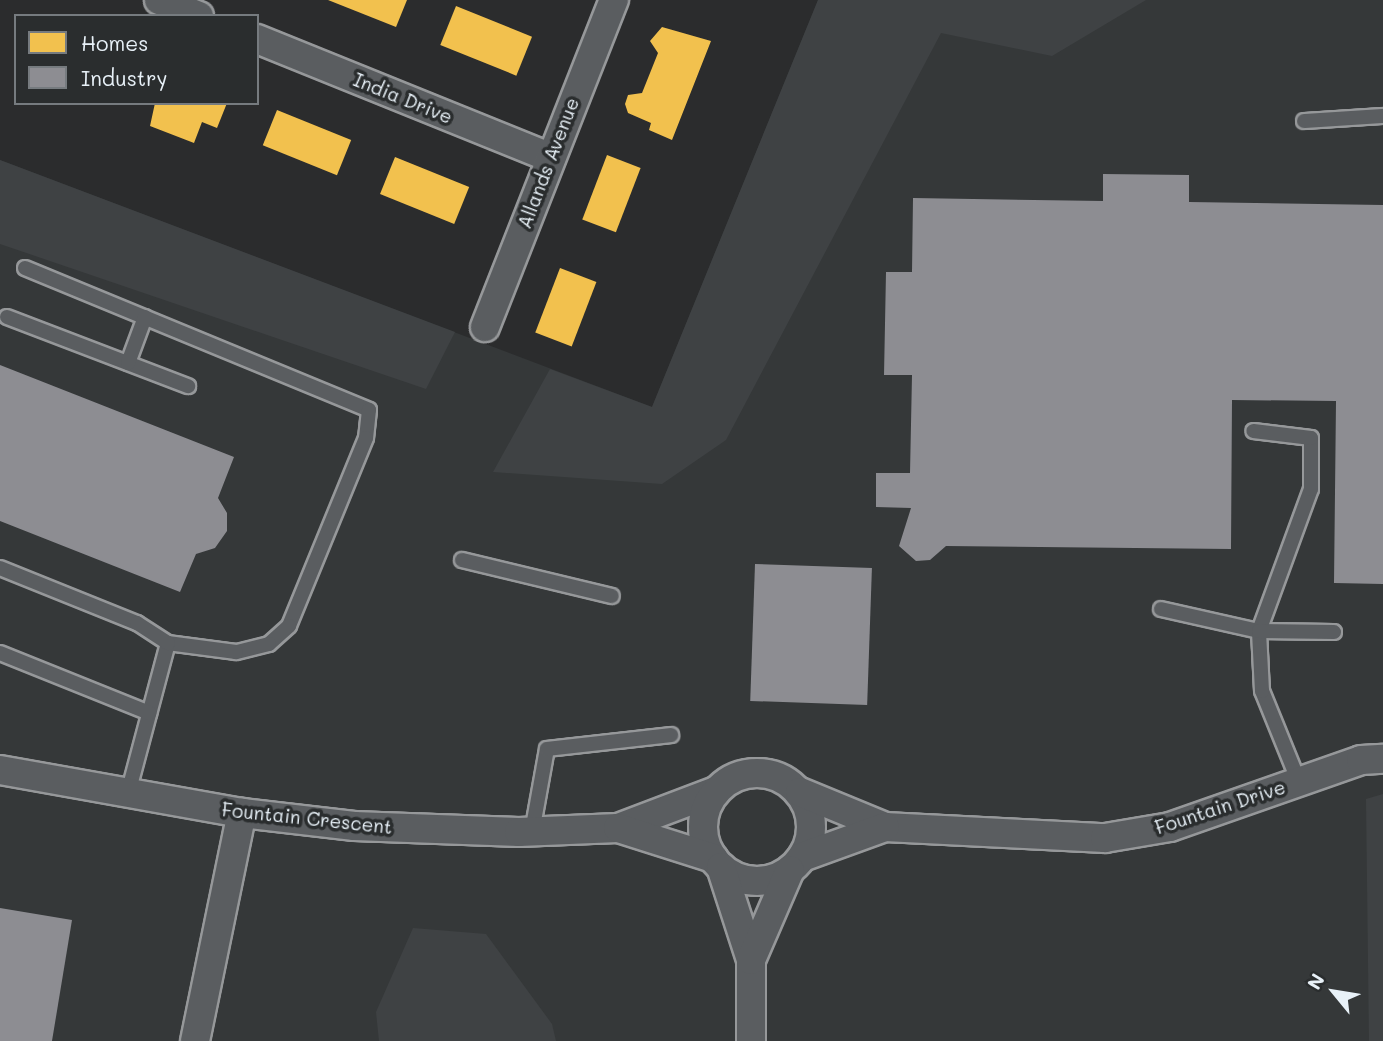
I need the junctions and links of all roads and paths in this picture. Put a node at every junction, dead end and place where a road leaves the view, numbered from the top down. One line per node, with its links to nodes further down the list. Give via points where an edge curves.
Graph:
1 (159, 0): 3 (street)
2 (614, 0): 7 (street, Allands Avenue)
3 (194, 14)
4 (259, 40): 7 (street, India Drive)
5 (1383, 116): 6 (lane)
6 (1304, 121)
7 (549, 157): 11 (street, Allands Avenue)
8 (25, 268): 10 (lane)
9 (7, 317): 12 (lane)
10 (145, 317): 12 (lane); 21 (lane, via 369,410 366,439 289,626 269,644 236,652)
11 (485, 327)
12 (128, 363): 13 (lane)
13 (188, 386)
14 (1253, 431): 19 (lane, via 1311,438 1311,489)
15 (462, 560): 17 (lane)
16 (0, 568): 21 (lane, via 137,623)
17 (612, 596)
18 (1161, 609): 19 (lane)
19 (1259, 631): 20 (lane); 27 (lane, via 1262,691)
20 (1334, 632)
21 (168, 643): 23 (lane)
22 (0, 653): 23 (lane)
23 (149, 713): 30 (lane)
24 (671, 735): 34 (lane, via 547,749)
25 (1383, 760): 27 (street, Fountain Drive, via 1361,760)
26 (0, 770): 30 (street, Fountain Crescent)
27 (1299, 782): 32 (street, Fountain Drive, via 1171,827 1105,838)
28 (716, 791): 29 (street, via 749,773 786,780); 33 (street, Fountain Crescent); 35 (street, via 703,825)
29 (800, 792): 32 (street, Fountain Drive); 36 (street, via 812,825)
30 (128, 793): 31 (street, Fountain Crescent)
31 (242, 813): 34 (street, Fountain Crescent, via 354,826); 38 (street)
32 (885, 827): 36 (street, Fountain Drive)
33 (618, 828): 34 (street, Fountain Crescent); 35 (street, Fountain Crescent)
34 (532, 832)
35 (717, 863): 36 (street, via 748,880); 37 (street)
36 (796, 864): 37 (street)
37 (751, 960): 39 (street)
38 (195, 1041)
39 (751, 1041)

